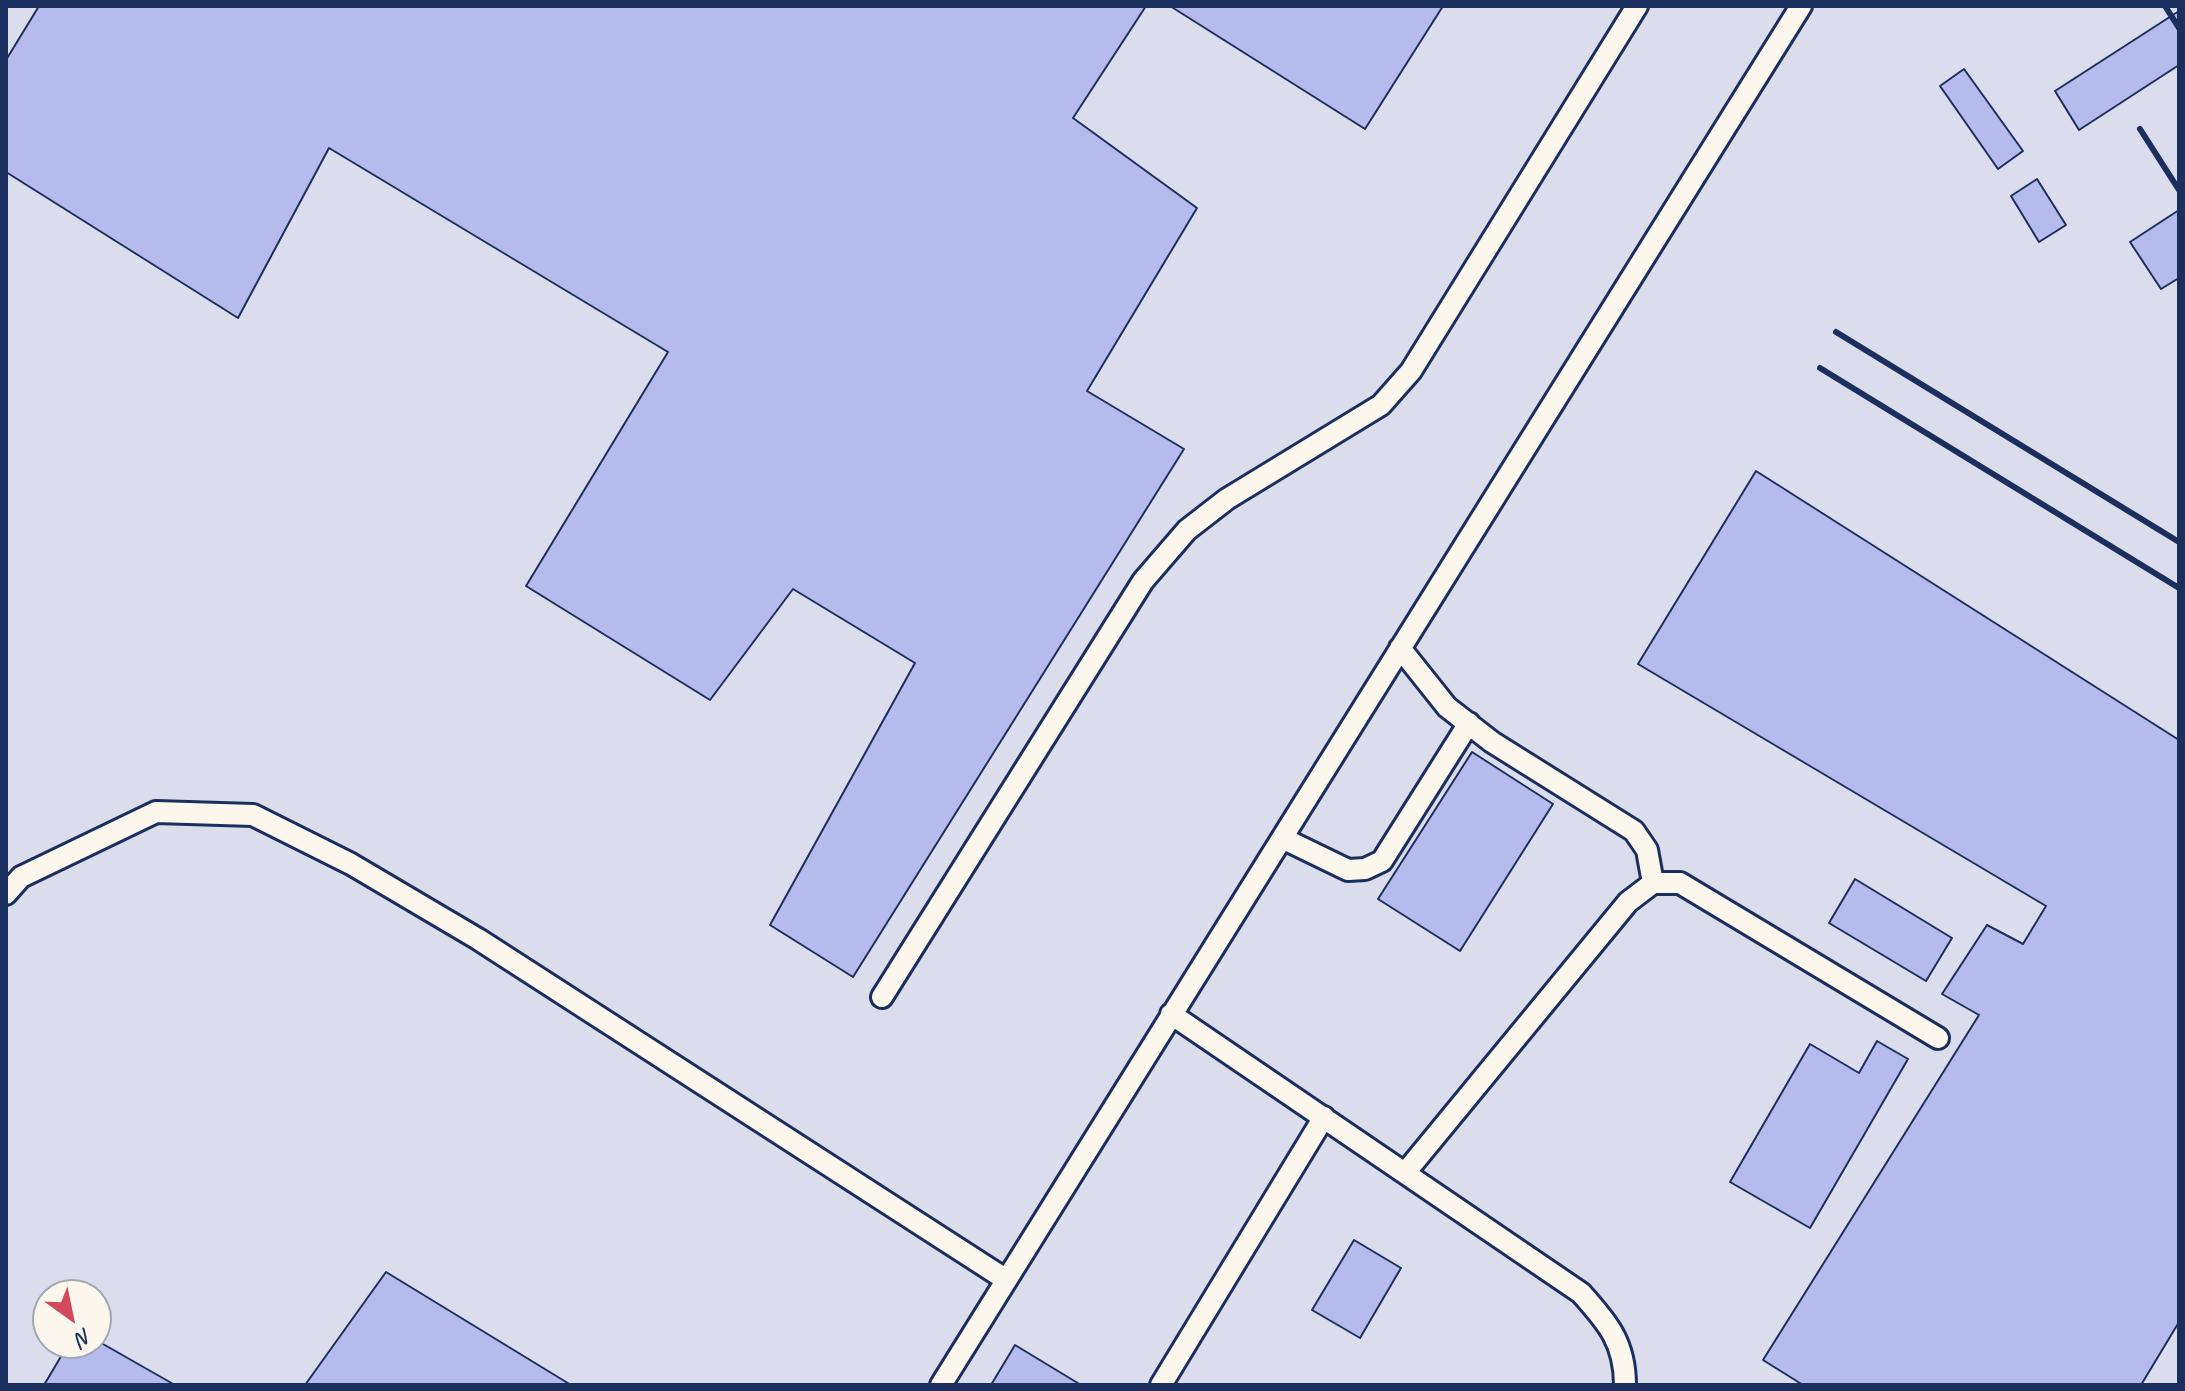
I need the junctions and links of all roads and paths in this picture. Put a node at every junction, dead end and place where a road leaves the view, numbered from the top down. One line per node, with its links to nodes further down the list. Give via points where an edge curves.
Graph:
1 (1637, 6): 8 (lane, via 1411,371 1381,405 1227,499 1187,530 1143,581)
2 (1801, 6): 3 (lane)
3 (1400, 648): 4 (lane, via 1447,707); 5 (lane)
4 (1469, 723): 5 (lane, via 1382,861 1348,870); 6 (lane, via 1634,831 1647,850)
5 (1282, 838): 9 (lane)
6 (1653, 883): 10 (lane, via 1680,883); 12 (lane, via 1628,902)
7 (6, 894): 13 (lane, via 21,877 156,812 253,815 351,864 478,939)
8 (882, 997)
9 (1171, 1014): 11 (lane); 13 (lane)
10 (1938, 1038)
11 (1324, 1117): 12 (lane); 15 (lane)
12 (1405, 1173): 16 (lane, via 1581,1293 1618,1341)
13 (1005, 1279): 14 (lane)
14 (941, 1385)
15 (1161, 1385)
16 (1625, 1385)

